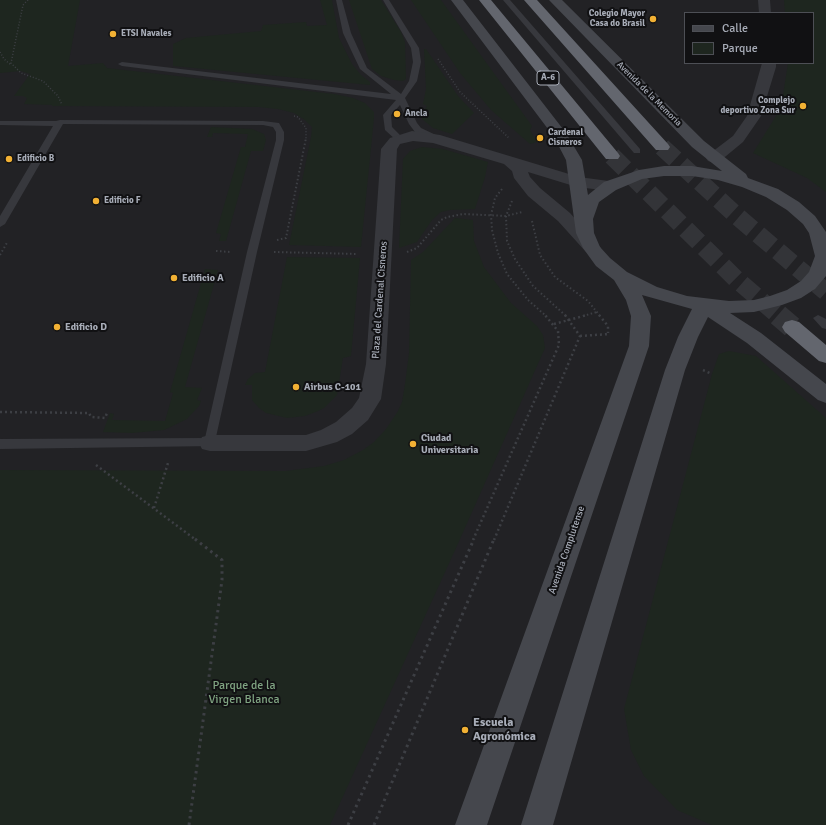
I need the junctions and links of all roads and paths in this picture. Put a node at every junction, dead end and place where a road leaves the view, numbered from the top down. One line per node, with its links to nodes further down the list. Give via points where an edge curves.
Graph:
1 (28, 0): 15 (path, via 23,6 11,63)
2 (339, 0): 16 (lane, via 347,33 364,68)
3 (386, 0): 16 (lane, via 415,48 417,62 414,81)
4 (457, 0): 28 (main road, via 561,136 574,160)
5 (485, 0): 25 (highway, A-6)
6 (506, 0): 24 (lane)
7 (530, 0): 23 (highway)
8 (555, 0): 27 (main road, Avenida de la Memoria)
9 (764, 0): 10 (street)
10 (765, 12)
11 (0, 52): 15 (path)
12 (434, 53): 22 (path, via 460,92)
13 (122, 64): 16 (lane)
14 (769, 64): 27 (street, via 754,116 738,139)
15 (15, 68): 17 (path, via 21,73 44,81 62,102)
16 (401, 98): 20 (lane, via 387,115 388,128); 21 (lane, via 418,130)
17 (62, 108)
18 (0, 123): 19 (lane)
19 (59, 124): 39 (lane); 63 (lane, via 236,122 276,125 280,132)
20 (399, 138): 21 (street); 63 (street, Plaza del Cardenal Cisneros, via 389,149 376,364 370,399 360,414 344,428 329,436 306,442 274,444)
21 (435, 138): 26 (street)
22 (511, 139)
23 (662, 147)
24 (637, 151)
25 (612, 156)
26 (505, 158): 28 (street); 40 (street, via 519,169 522,178 534,192 564,217)
27 (714, 158): 30 (main road, Avenida de la Memoria)
28 (577, 182): 31 (street); 37 (main road)
29 (506, 183): 34 (path, via 495,198)
30 (748, 183): 31 (main road, via 713,174 664,171 639,175); 38 (main road, via 788,202)
31 (610, 186): 37 (main road, via 592,200)
32 (514, 196): 35 (path)
33 (528, 211): 35 (path)
34 (491, 215): 35 (path); 44 (path, via 447,216 418,248); 51 (path, via 498,253 507,274 528,300)
35 (506, 216): 50 (path, via 507,241 515,259 532,286)
36 (530, 216): 49 (path, via 540,254 554,277 588,301)
37 (584, 219): 40 (main road, via 585,233)
38 (818, 223): 46 (main road)
39 (0, 224)
40 (592, 248): 47 (main road, via 603,262)
41 (216, 252): 42 (path)
42 (235, 252)
43 (285, 252): 45 (path)
44 (404, 253)
45 (365, 254)
46 (823, 265): 48 (main road, via 808,285 775,301 754,306)
47 (620, 276): 48 (main road, via 650,291); 71 (main road, Avenida Complutense, via 636,300 641,316 639,346)
48 (704, 305): 59 (main road, via 760,342); 72 (main road, via 675,370)
49 (597, 312): 50 (path); 53 (path, via 608,326)
50 (569, 320): 51 (path); 55 (path)
51 (554, 324): 69 (path, via 558,331 558,345)
52 (792, 327): 56 (highway)
53 (608, 333): 54 (path); 55 (path)
54 (614, 335)
55 (580, 336): 70 (path)
56 (826, 356)
57 (697, 368): 58 (path)
58 (712, 374)
59 (826, 395)
60 (0, 412): 62 (path, via 89,413 91,417)
61 (107, 413): 62 (path)
62 (105, 418): 65 (path)
63 (210, 443): 66 (lane)
64 (0, 444): 65 (lane)
65 (94, 444): 66 (lane); 67 (path, via 91,461)
66 (175, 444): 67 (path)
67 (154, 508): 68 (path, via 222,560 222,580)
68 (189, 825)
69 (348, 825)
70 (374, 825)
71 (471, 825)
72 (537, 825)

